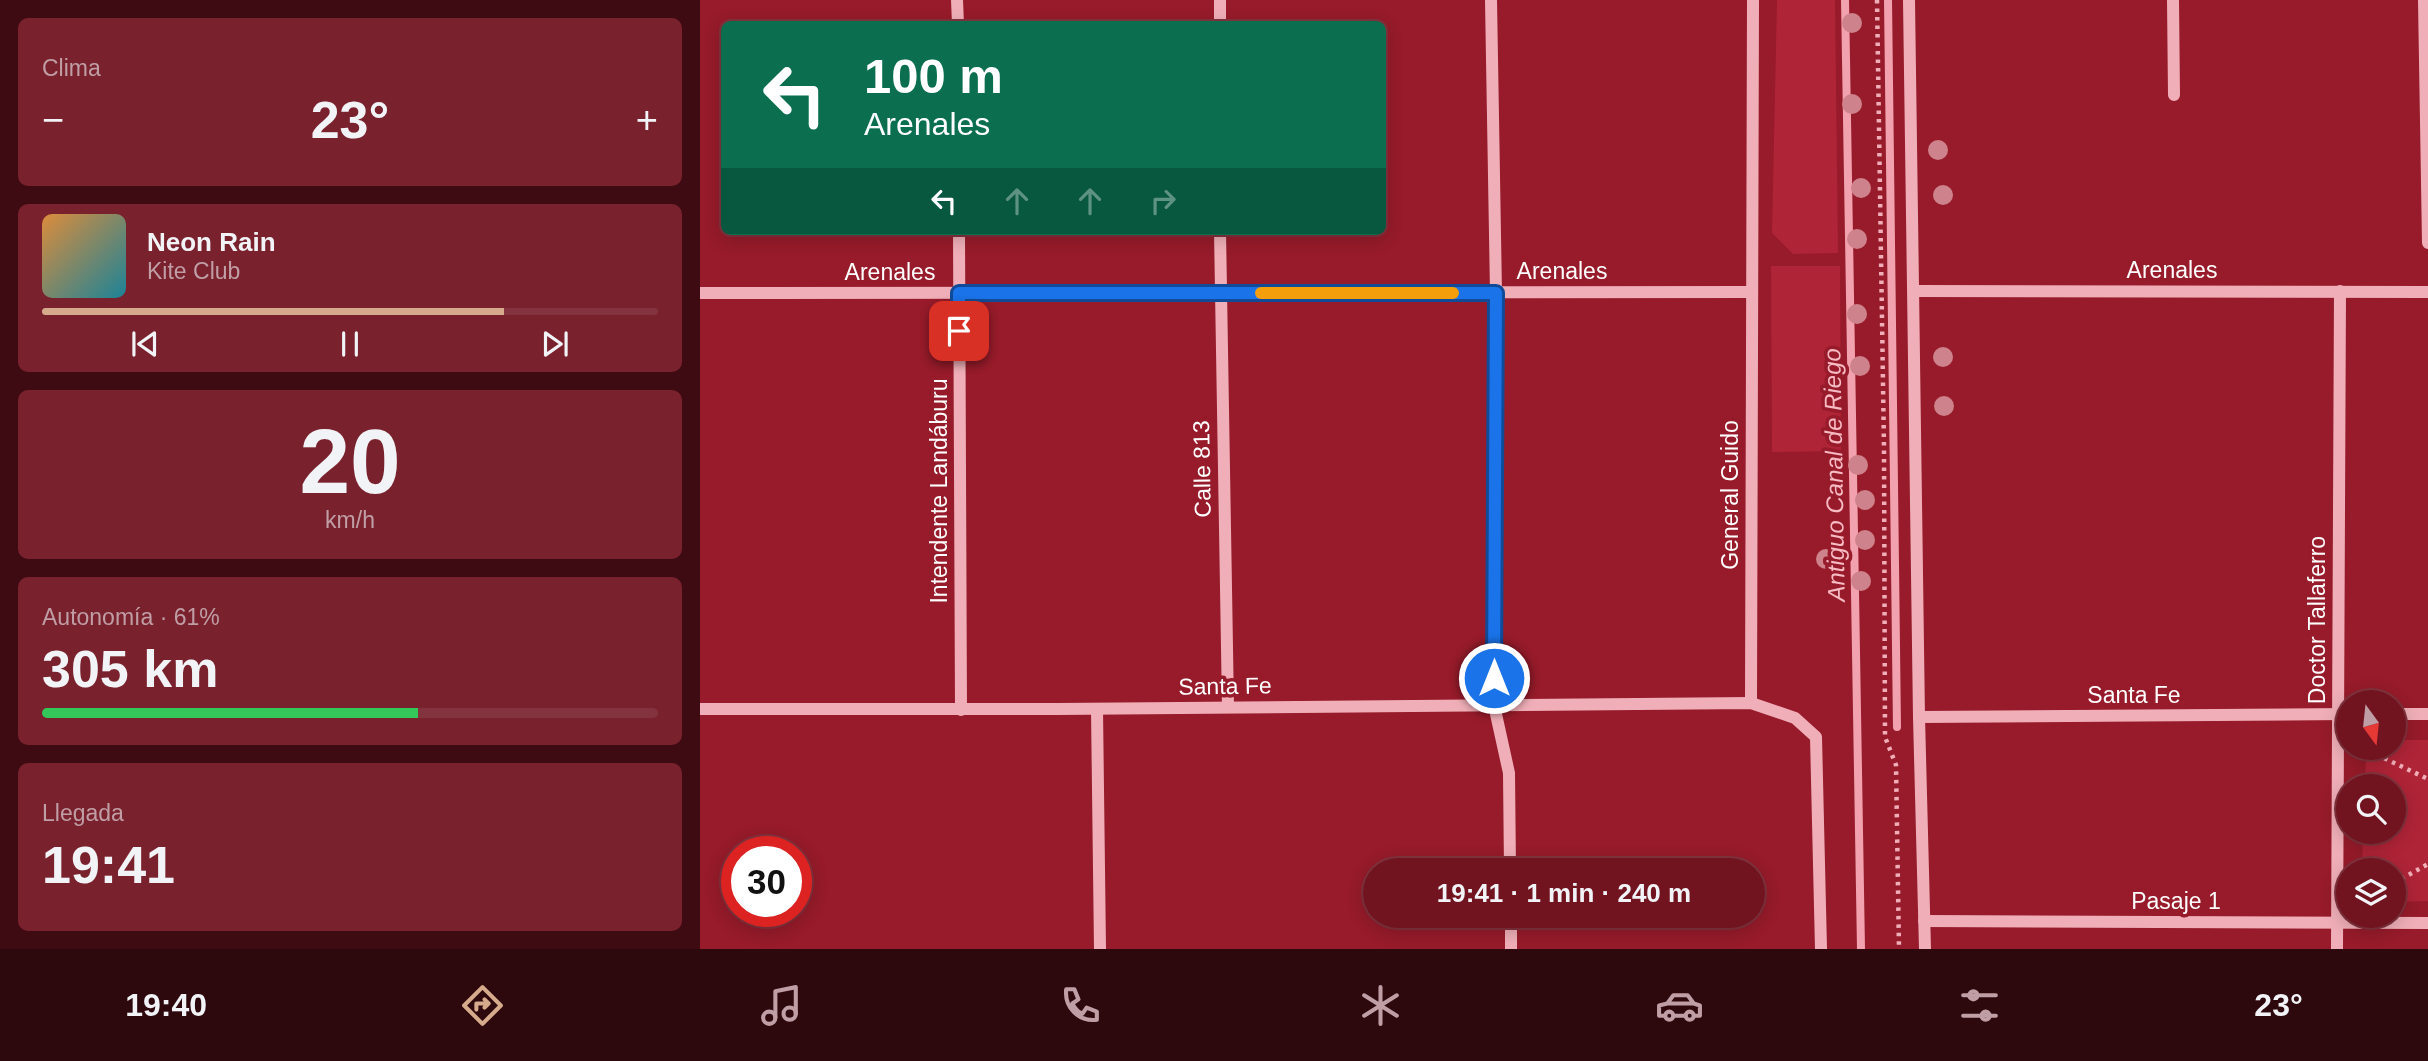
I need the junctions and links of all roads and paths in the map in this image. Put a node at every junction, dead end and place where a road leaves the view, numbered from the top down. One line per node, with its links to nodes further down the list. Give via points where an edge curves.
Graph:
1 (957, 0): 9 (street)
2 (1220, 0): 10 (street)
3 (1492, 0): 22 (street)
4 (1753, 0): 16 (street, General Guido)
5 (1877, 0): 50 (path, via 1885,737 1896,765)
6 (1909, 0): 15 (street)
7 (2173, 0): 11 (street)
8 (2424, 0): 14 (street)
9 (958, 21)
10 (1220, 21)
11 (2174, 95)
12 (959, 235): 20 (street, Intendente Landáburu)
13 (1220, 235): 21 (street, Calle 813)
14 (2428, 243)
15 (1915, 291): 17 (street, Arenales); 33 (street)
16 (1752, 292): 22 (street, Arenales); 24 (street, General Guido)
17 (2340, 292): 18 (street, Arenales); 23 (street, Doctor Tallaferro)
18 (2428, 292)
19 (700, 293): 20 (street, Arenales)
20 (959, 293): 21 (street, Arenales); 29 (street, Intendente Landáburu)
21 (1220, 293): 22 (street, Arenales); 26 (street, Calle 813)
22 (1496, 293): 25 (street)
23 (2343, 690)
24 (1751, 703): 25 (street, Santa Fe); 49 (street, via 1795,718 1816,737)
25 (1494, 705): 26 (street, Santa Fe); 37 (street, via 1509,773)
26 (1228, 707): 28 (street, Santa Fe)
27 (700, 709): 29 (street, Santa Fe)
28 (1097, 709): 29 (street, Santa Fe); 47 (street)
29 (961, 710)
30 (2336, 714): 33 (street, Santa Fe)
31 (2406, 714): 32 (street)
32 (2428, 714)
33 (1919, 717): 41 (street)
34 (2342, 760): 38 (street, Doctor Tallaferro)
35 (2389, 760): 36 (path)
36 (2428, 779)
37 (1510, 858)
38 (2339, 858)
39 (2428, 864): 40 (path)
40 (2406, 876)
41 (1924, 921): 42 (street, Pasaje 1); 51 (street)
42 (2336, 922)
43 (2406, 923): 44 (street, Pasaje 1)
44 (2428, 923)
45 (1511, 928): 48 (street)
46 (2337, 928): 52 (street, Doctor Tallaferro)
47 (1100, 949)
48 (1511, 949)
49 (1821, 949)
50 (1899, 949)
51 (1925, 949)
52 (2337, 949)

